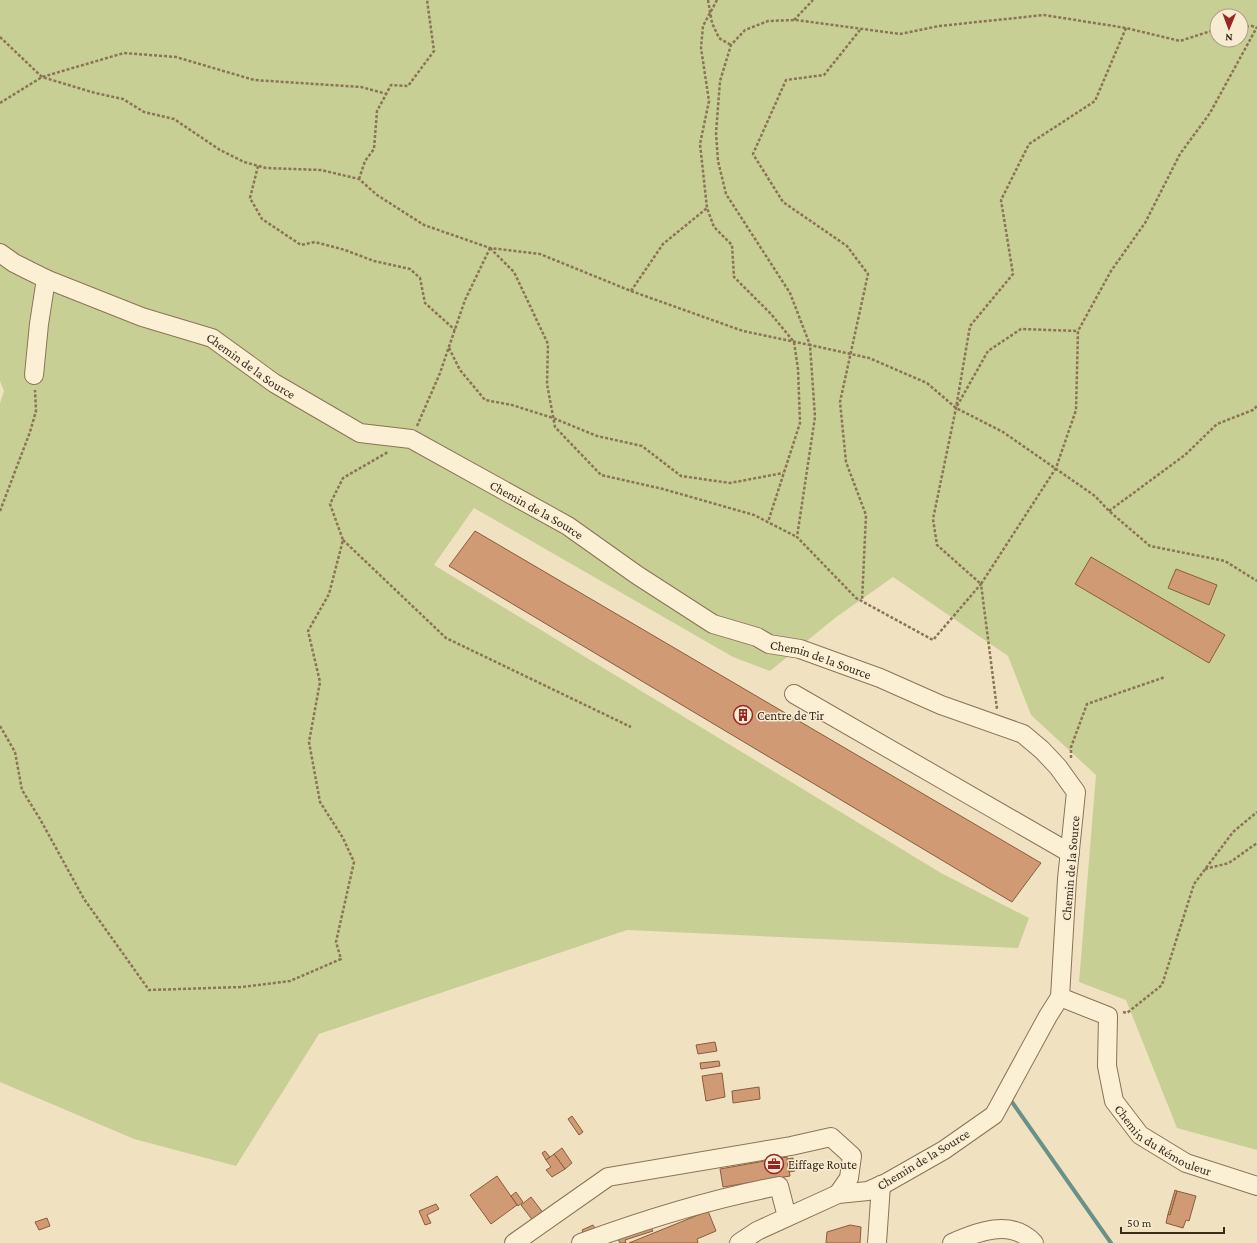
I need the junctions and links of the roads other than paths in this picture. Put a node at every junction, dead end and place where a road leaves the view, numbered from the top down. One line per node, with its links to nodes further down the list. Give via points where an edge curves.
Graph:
1 (0, 253): 2 (street, Chemin de la Source)
2 (46, 279): 3 (street); 5 (street, Chemin de la Source, via 142,317 212,338 274,383 360,433 411,439 568,526 713,624 769,644 800,649 1022,734 1058,767 1076,792)
3 (34, 375)
4 (794, 694): 5 (street)
5 (1070, 853): 6 (street, Chemin de la Source)
6 (1060, 997): 7 (street, Chemin de la Source, via 994,1115 944,1150); 8 (street, Chemin du Rémouleur, via 1108,1016 1107,1066 1114,1101 1140,1135 1186,1163)
7 (881, 1185): 9 (street, Chemin de la Source, via 868,1191); 14 (street)
8 (1257, 1186)
9 (838, 1194): 10 (street, Chemin de la Source); 11 (street, via 849,1178 852,1156 831,1137 608,1177)
10 (787, 1217): 12 (street, via 779,1186 735,1194 634,1223); 13 (street, Chemin de la Source)
11 (514, 1243)
12 (581, 1243)
13 (739, 1243)
14 (877, 1243)
15 (952, 1243): 16 (street, via 983,1230 997,1229 1022,1234)
16 (1034, 1243)

